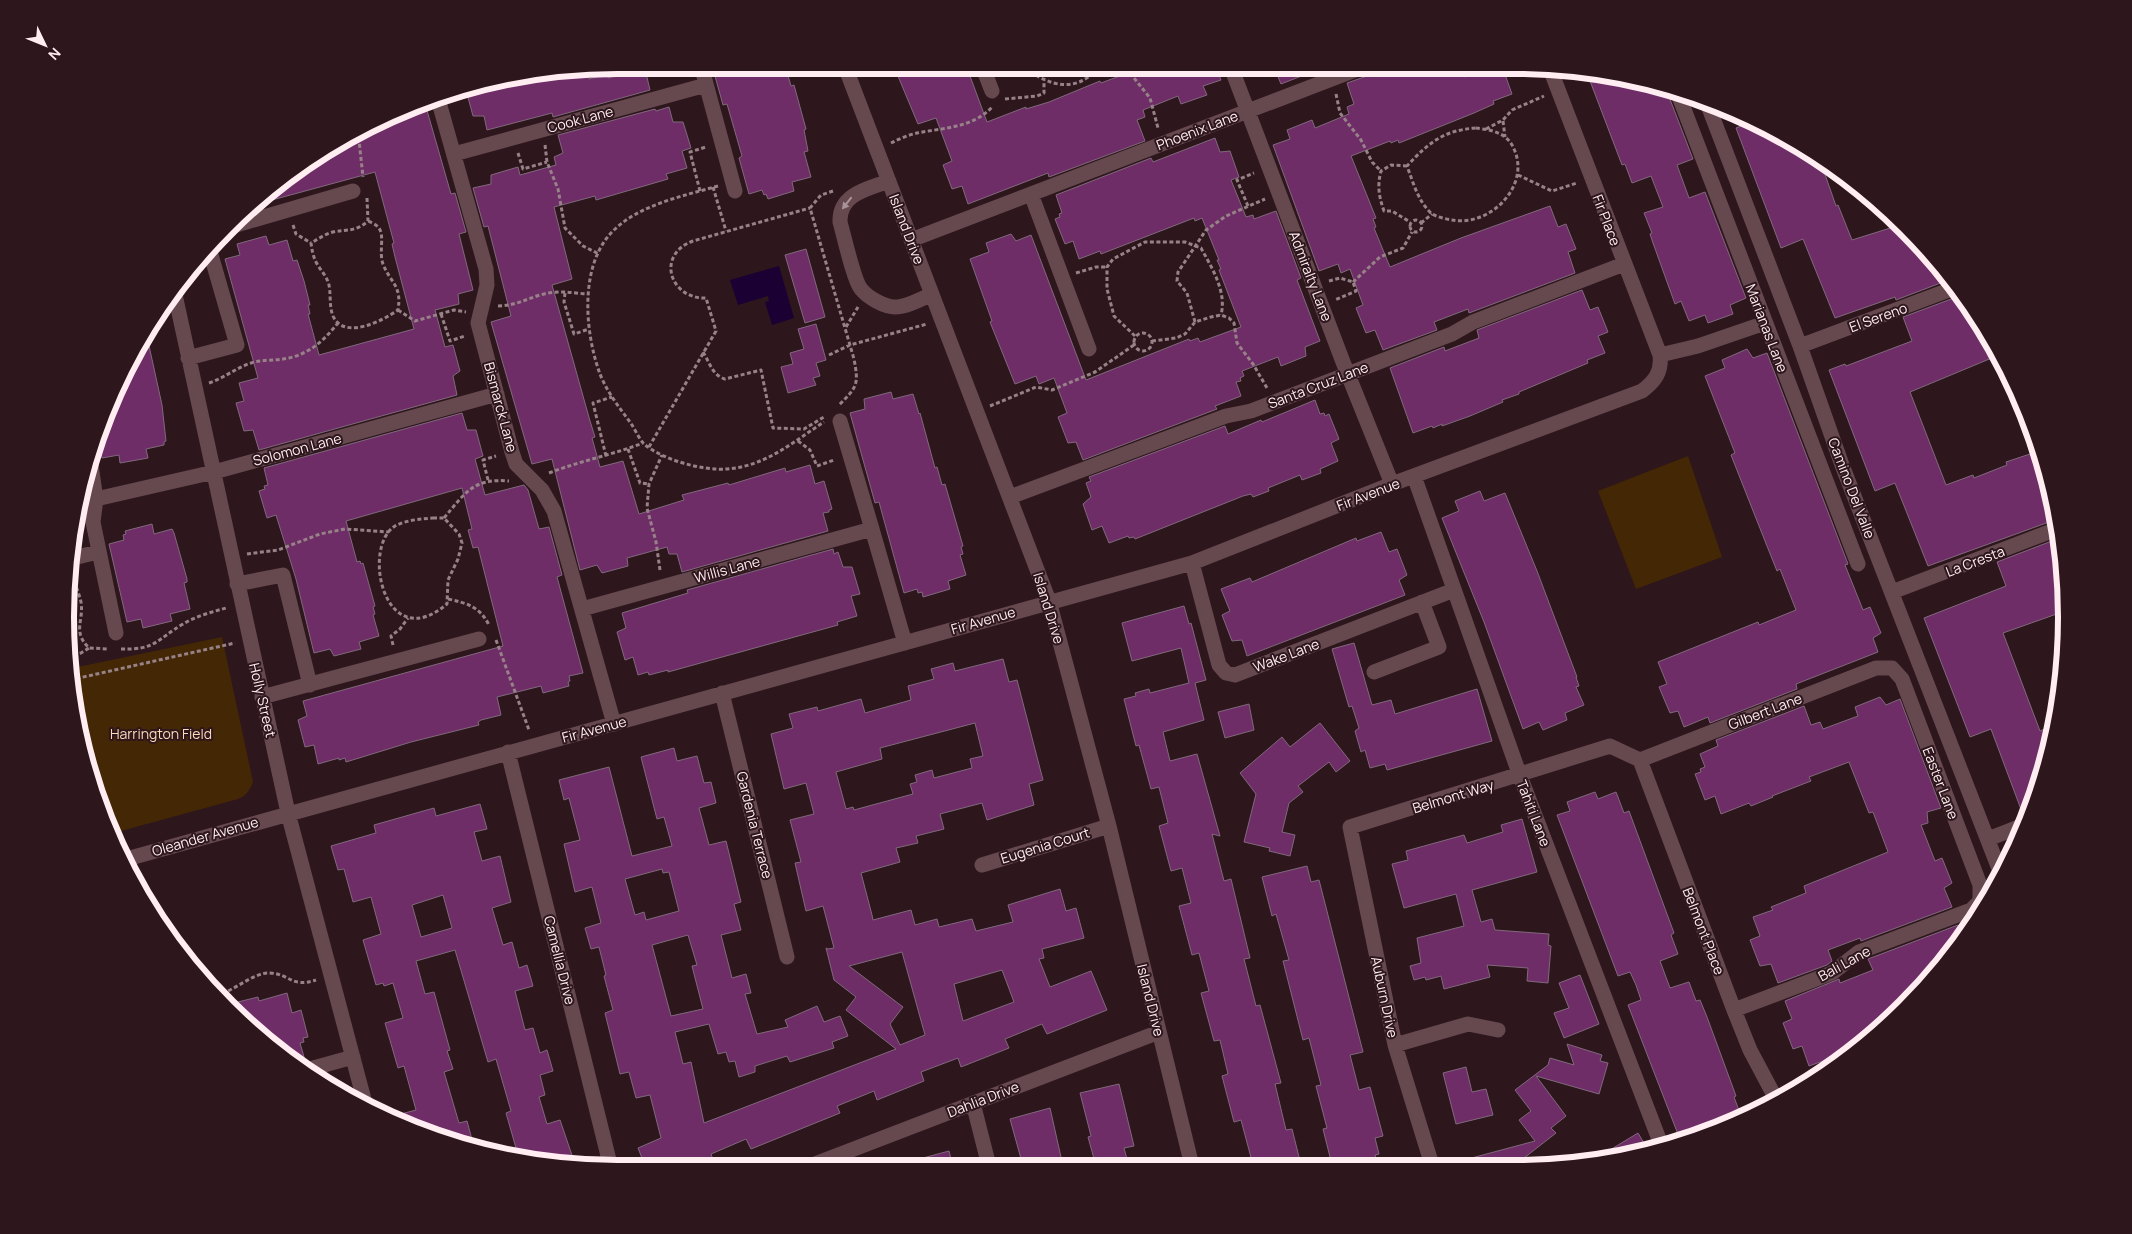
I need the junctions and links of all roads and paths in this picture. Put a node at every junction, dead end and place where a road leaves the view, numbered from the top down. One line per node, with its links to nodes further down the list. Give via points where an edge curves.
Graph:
1 (703, 74): 12 (street)
2 (848, 74): 26 (street, Island Drive)
3 (985, 74): 13 (street)
4 (1034, 74): 11 (path)
5 (1091, 74): 11 (path, via 1070,85)
6 (1131, 74): 25 (path, via 1150,98)
7 (1235, 74): 18 (street, Admiralty Lane)
8 (1344, 74): 10 (street, Phoenix Lane)
9 (1552, 75): 14 (street, Fir Place)
10 (1333, 78): 18 (street, Phoenix Lane); 31 (path, via 1340,113)
11 (1044, 80): 26 (path, via 1044,93 1037,96 1008,98 968,123 916,133)
12 (706, 85): 20 (street, Cook Lane); 24 (street)
13 (992, 90)
14 (1558, 91): 19 (path, via 1512,110); 33 (street, Fir Place)
15 (1680, 100): 72 (street, Marianas Lane)
16 (440, 106): 27 (street, Bismarck Lane)
17 (1710, 110): 80 (street, Camino Del Valle)
18 (1248, 111): 25 (street, Phoenix Lane); 30 (street, Admiralty Lane)
19 (1503, 120): 21 (path); 22 (path)
20 (542, 129): 23 (street, Cook Lane); 28 (path)
21 (1485, 130): 22 (path); 29 (path, via 1463,129 1450,133 1428,144)
22 (1505, 136): 32 (path, via 1516,153)
23 (514, 137): 27 (street, Cook Lane); 28 (path, via 522,169)
24 (722, 143): 36 (street); 39 (path, via 690,152)
25 (1163, 143): 41 (street, Phoenix Lane)
26 (876, 148): 34 (street, Island Drive)
27 (454, 154): 75 (street, Bismarck Lane, via 486,269 478,323)
28 (547, 162): 54 (path, via 558,189 565,228 583,246)
29 (1407, 166): 31 (path, via 1391,165); 45 (path, via 1421,201)
30 (1270, 168): 40 (street, Admiralty Lane); 42 (path, via 1237,180)
31 (1381, 171): 46 (path, via 1378,182 1384,211 1392,211)
32 (1518, 175): 33 (path, via 1552,191); 45 (path, via 1506,198 1486,215 1469,222)
33 (1591, 178): 56 (street, Fir Place)
34 (889, 181): 51 (street, Island Drive); 63 (street, one-way to 63, via 852,196 840,212 858,284)
35 (713, 187): 36 (path); 39 (path); 49 (path)
36 (734, 187)
37 (837, 190): 43 (path, via 821,195)
38 (353, 191): 44 (street)
39 (700, 191): 54 (path, via 666,200 628,220 612,231)
40 (1279, 193): 42 (path); 60 (street, Admiralty Lane)
41 (1031, 194): 51 (street, Phoenix Lane); 58 (street)
42 (1248, 206): 53 (path, via 1206,230)
43 (810, 208): 49 (path); 73 (path)
44 (289, 210): 48 (street); 52 (path, via 296,234)
45 (1432, 214): 47 (path)
46 (1410, 222): 47 (path); 50 (path)
47 (1421, 222): 50 (path, via 1419,232)
48 (244, 223)
49 (726, 231): 82 (path, via 684,244 677,251 670,270 673,280 684,292 706,298 716,331)
50 (1412, 232): 59 (path, via 1403,248 1380,257)
51 (911, 240): 64 (street, Island Drive)
52 (311, 243): 71 (path, via 313,256 329,285 333,315); 71 (path, via 335,232 354,231 368,221 382,232 383,264 398,288 398,310 372,325 358,327)
53 (1196, 244): 57 (path, via 1145,242 1113,259); 68 (path, via 1206,257 1221,291 1224,301); 70 (path, via 1178,272 1177,281 1187,293)
54 (598, 254): 74 (path, via 588,294)
55 (211, 256): 85 (street, via 237,345)
56 (1624, 264): 84 (street, Fir Place); 86 (street, Santa Cruz Lane)
57 (1107, 267): 58 (path, via 1096,267); 76 (path, via 1107,289 1114,316)
58 (1063, 278): 81 (street)
59 (1352, 282): 60 (path, via 1340,278); 66 (path, via 1356,291)
60 (1315, 287): 66 (street, Admiralty Lane)
61 (1949, 290): 80 (street, El Sereno)
62 (565, 293): 74 (path, via 564,302 574,334)
63 (866, 294): 64 (street, via 894,307); 73 (path)
64 (932, 294): 69 (street, Island Drive)
65 (176, 300): 85 (street, Holly Street)
66 (1322, 305): 86 (street, Admiralty Lane)
67 (442, 314): 75 (path, via 450,341)
68 (1221, 315): 70 (path); 91 (path, via 1234,323 1237,343 1253,364)
69 (942, 319): 78 (path); 92 (street, Island Drive)
70 (1195, 322): 77 (path, via 1185,334)
71 (338, 323): 88 (path, via 324,340 308,351 290,358 259,360)
72 (1765, 323): 84 (street); 116 (street, Marianas Lane)
73 (845, 328): 78 (path)
74 (589, 329): 90 (path, via 600,374)
75 (480, 332): 89 (street, Bismarck Lane)
76 (1135, 336): 77 (path, via 1147,335); 79 (path)
77 (1152, 341): 79 (path, via 1151,348 1146,350 1140,351)
78 (850, 345): 83 (path); 93 (path, via 858,378 856,389)
79 (1134, 346): 92 (path, via 1095,372 1052,390 1036,387)
80 (1800, 346): 121 (street, Camino Del Valle)
81 (1090, 349)
82 (704, 352): 93 (path, via 713,372 721,378 762,370 773,428 804,429); 95 (path)
83 (829, 355)
84 (1660, 355): 87 (street, Fir Place)
85 (188, 358): 88 (street, Holly Street)
86 (1348, 374): 91 (street, Santa Cruz Lane); 106 (street, Admiralty Lane)
87 (1658, 374): 103 (street, Fir Avenue, via 1642,391)
88 (195, 388): 101 (street, Holly Street)
89 (497, 394): 97 (street, Bismarck Lane); 101 (street, Solomon Lane)
90 (612, 397): 95 (path); 100 (path, via 593,403)
91 (1272, 402): 107 (street, Santa Cruz Lane, via 1226,416)
92 (977, 412): 107 (street, Island Drive)
93 (834, 415): 94 (path); 99 (street)
94 (798, 442): 98 (path, via 757,462 725,469 694,466); 99 (path, via 810,450 817,466)
95 (649, 447): 98 (path)
96 (628, 449): 105 (path, via 640,483)
97 (512, 452): 104 (path, via 483,460); 126 (street, Bismarck Lane, via 516,464 542,490 554,511)
98 (662, 455): 105 (path)
99 (850, 455): 109 (street)
100 (606, 456)
101 (214, 472): 108 (street, Solomon Lane); 113 (street, Holly Street)
102 (92, 475): 108 (street)
103 (1414, 476): 106 (street, Fir Avenue); 120 (street, Tahiti Lane)
104 (488, 480)
105 (649, 484): 119 (path, via 647,508 656,542)
106 (1392, 484): 115 (street, Fir Avenue)
107 (1010, 497): 123 (street, Island Drive)
108 (96, 499): 112 (street, via 93,522)
109 (872, 529): 119 (street, Willis Lane); 133 (street)
110 (2051, 531): 121 (street, La Cresta)
111 (389, 532): 113 (path, via 345,528 278,550); 122 (path, via 417,519 444,518 452,525 462,543 448,580); 127 (path, via 380,556 382,584 390,606)
112 (98, 552): 114 (street); 129 (street)
113 (232, 557): 118 (street, Holly Street)
114 (77, 562)
115 (1192, 563): 123 (street, Fir Avenue); 124 (street, Wake Lane, via 1219,665 1226,673 1235,675)
116 (1858, 564)
117 (75, 581): 134 (path, via 81,600 78,633)
118 (237, 584): 125 (street, Holly Street); 140 (street, via 283,575)
119 (660, 588): 126 (street, Willis Lane)
120 (1454, 590): 124 (street, Wake Lane); 147 (street, Tahiti Lane)
121 (1892, 592): 152 (street, Camino Del Valle)
122 (448, 599): 127 (path, via 436,613); 128 (path, via 474,606)
123 (1049, 601): 133 (street, Fir Avenue); 149 (street, Island Drive)
124 (1422, 602): 138 (street, via 1439,647)
125 (242, 605): 132 (street, Holly Street); 134 (path, via 192,618 154,645 131,650)
126 (582, 609): 143 (street, Bismarck Lane)
127 (408, 618): 136 (path, via 391,636)
128 (490, 625)
129 (116, 633)
130 (494, 634): 144 (path)
131 (479, 639): 136 (street)
132 (249, 640): 139 (path); 142 (street, Holly Street)
133 (906, 643): 141 (street, Fir Avenue)
134 (89, 648): 135 (path)
135 (75, 654)
136 (397, 661): 140 (street)
137 (1892, 668): 146 (street, Gilbert Lane, via 1876,668); 156 (street, Easter Lane, via 1902,679 1977,876)
138 (1374, 672)
139 (77, 678)
140 (310, 685): 142 (street)
141 (722, 693): 143 (street, Fir Avenue); 158 (street, Gardenia Terrace)
142 (262, 697): 148 (street, Holly Street)
143 (614, 724): 144 (street, Fir Avenue)
144 (533, 745): 145 (street, Fir Avenue)
145 (508, 752): 148 (street, Fir Avenue); 171 (street, Camellia Drive)
146 (1640, 760): 147 (street, Belmont Way, via 1610,746); 161 (street, Belmont Place)
147 (1520, 776): 150 (street, Belmont Way); 170 (street, Tahiti Lane)
148 (288, 813): 153 (street, Oleander Avenue); 159 (street, Holly Street)
149 (1109, 826): 154 (street, Eugenia Court); 163 (street, Island Drive)
150 (1350, 827): 164 (street, Auburn Drive)
151 (2015, 828): 152 (street)
152 (1988, 839): 155 (street, Camino Del Valle)
153 (130, 858)
154 (982, 864)
155 (1998, 864)
156 (1980, 897)
157 (1974, 906): 161 (street, Bali Lane, via 1859,952 1832,973)
158 (787, 956)
159 (331, 974): 160 (path, via 299,983 271,973 261,974); 165 (street, Holly Street)
160 (225, 993)
161 (1734, 1010): 167 (street, Belmont Place)
162 (1498, 1030): 164 (street, via 1468,1024)
163 (1159, 1032): 169 (street, Dahlia Drive); 174 (street, Island Drive)
164 (1395, 1045): 175 (street, Auburn Drive)
165 (353, 1058): 166 (street); 168 (street, Holly Street)
166 (314, 1068)
167 (1773, 1094)
168 (364, 1097)
169 (973, 1103): 172 (street, Dahlia Drive); 173 (street)
170 (1660, 1141)
171 (609, 1160)
172 (825, 1160)
173 (987, 1160)
174 (1191, 1160)
175 (1430, 1160)

